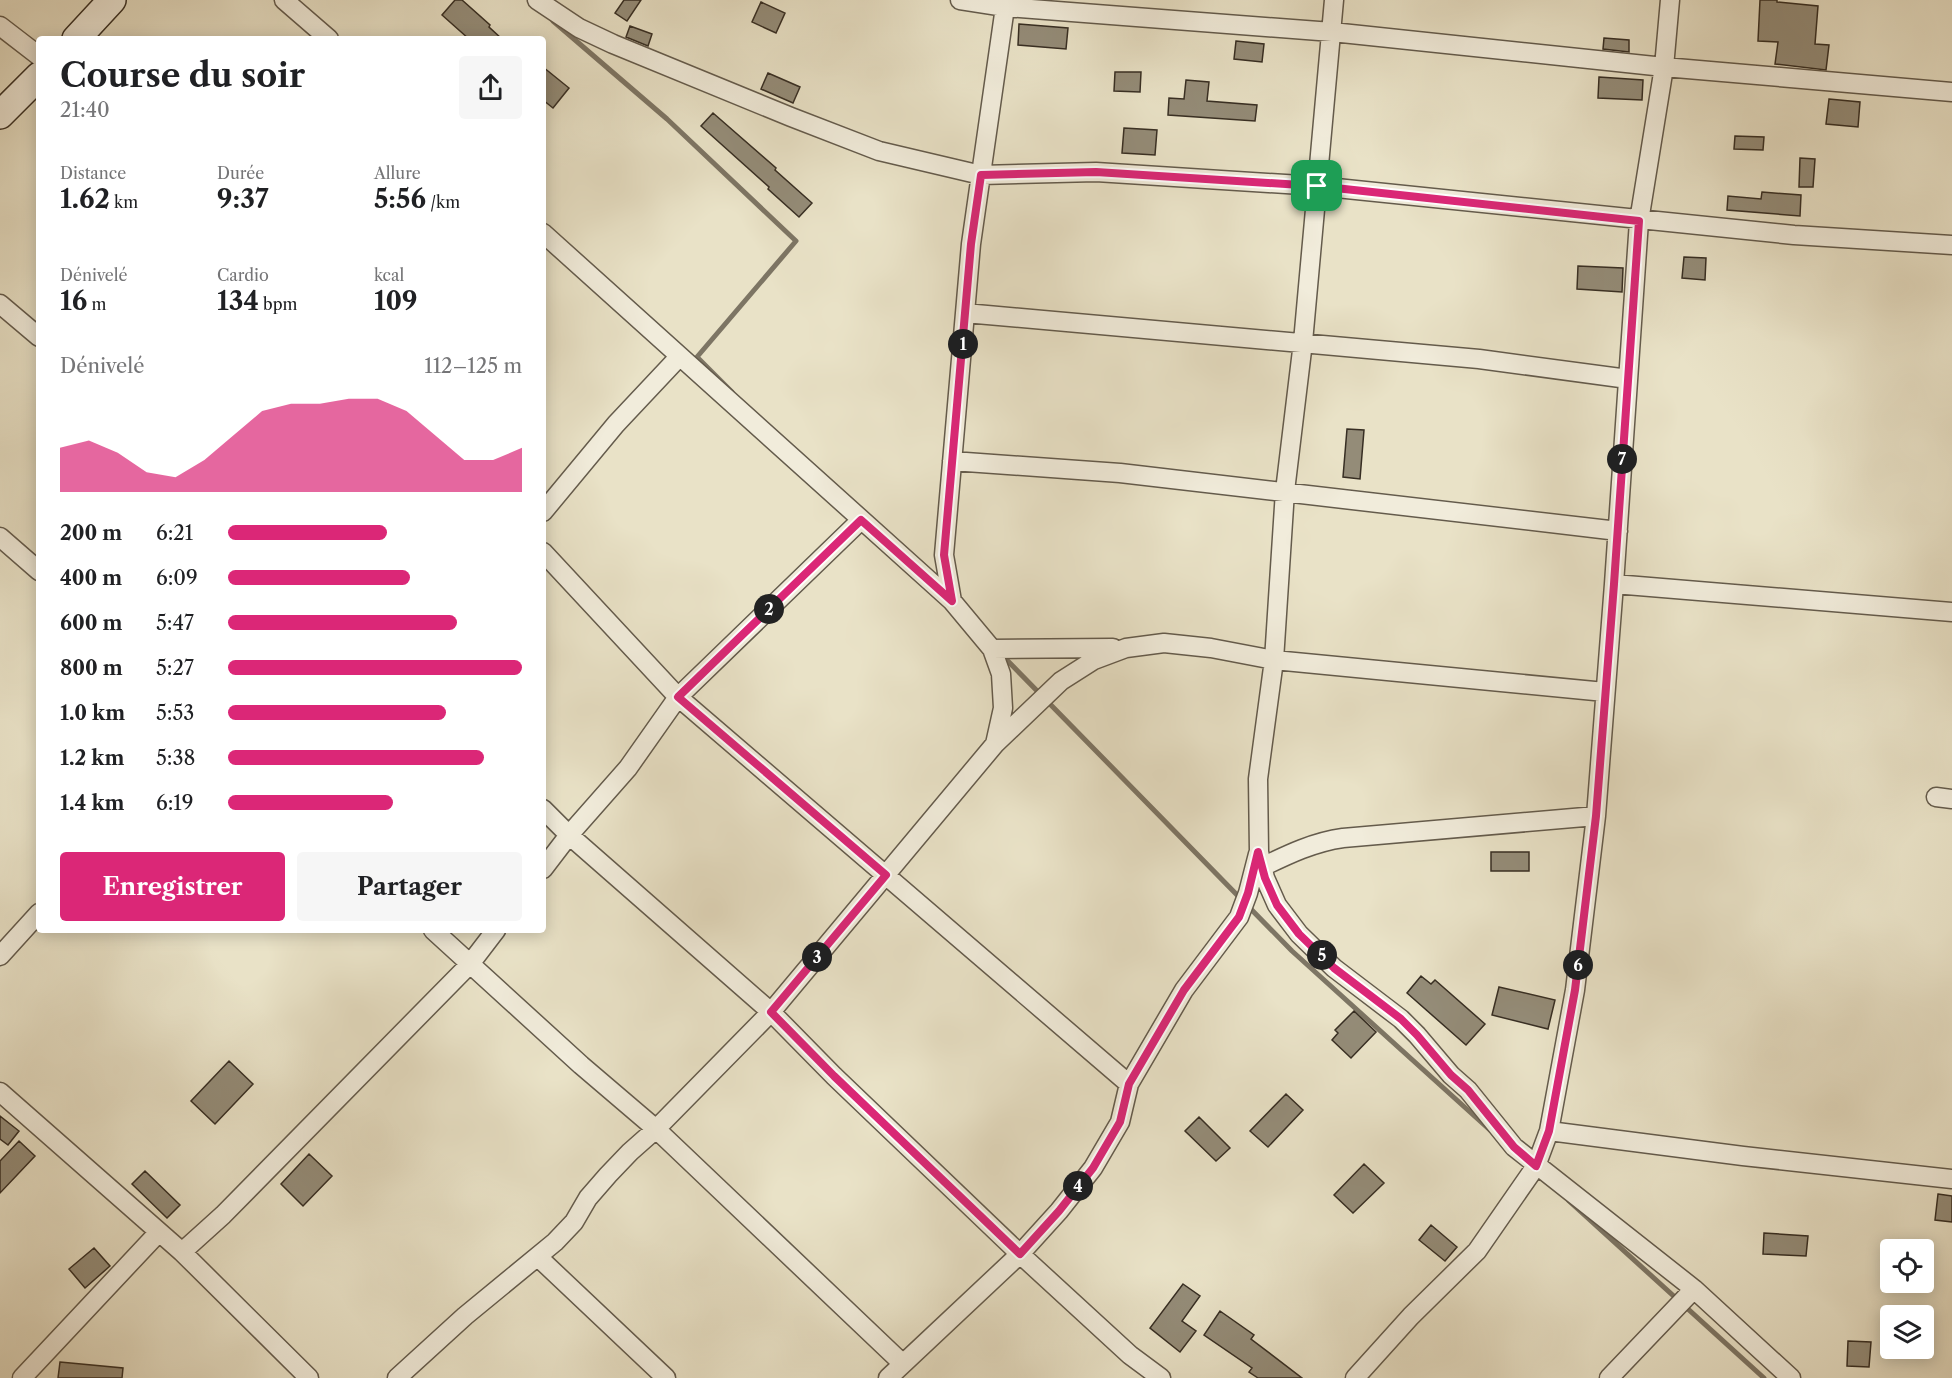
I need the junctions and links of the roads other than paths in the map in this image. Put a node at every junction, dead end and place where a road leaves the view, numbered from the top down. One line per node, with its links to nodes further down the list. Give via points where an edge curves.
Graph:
1 (112, 0): 10 (main road)
2 (284, 0): 11 (street)
3 (537, 0): 17 (street, via 579,28 791,117 879,151)
4 (960, 0): 7 (street)
5 (1334, 0): 9 (street)
6 (1670, 0): 12 (street)
7 (1006, 3): 9 (street); 17 (street)
8 (0, 26): 13 (street)
9 (1332, 32): 12 (street); 18 (street)
10 (79, 36)
11 (326, 36)
12 (1664, 67): 15 (street); 19 (street)
13 (36, 74)
14 (36, 76): 16 (main road)
15 (1952, 92)
16 (0, 115)
17 (981, 175): 18 (street, via 1096,172); 23 (street)
18 (1317, 186): 19 (street); 25 (street)
19 (1639, 221): 21 (street, via 1794,236); 27 (street)
20 (546, 236): 26 (street)
21 (1952, 245)
22 (0, 304): 24 (street)
23 (965, 313): 25 (street); 28 (street)
24 (36, 334)
25 (1303, 342): 27 (street, via 1479,359); 29 (street)
26 (679, 357): 30 (street, via 616,424); 31 (street)
27 (1628, 379): 32 (street)
28 (952, 461): 29 (street, via 1120,473); 37 (street, via 944,555)
29 (1285, 491): 32 (street); 41 (street)
30 (546, 508)
31 (861, 520): 37 (street); 43 (street)
32 (1617, 531): 36 (street)
33 (0, 537): 35 (street)
34 (546, 555): 43 (street)
35 (36, 563)
36 (1614, 584): 38 (street); 42 (street)
37 (952, 601): 40 (street)
38 (1952, 612)
39 (1126, 648): 40 (street); 41 (street, via 1164,643); 44 (street, via 1094,660 1061,681)
40 (992, 649): 44 (street, via 1001,674 1003,708)
41 (1274, 660): 42 (street); 48 (street, via 1258,779)
42 (1605, 692): 46 (street)
43 (678, 697): 47 (street, via 628,768); 50 (street)
44 (995, 744): 50 (street)
45 (546, 812): 47 (street)
46 (1596, 816): 48 (street, via 1343,838); 60 (street, via 1575,990)
47 (569, 835): 49 (street); 56 (street)
48 (1261, 860): 57 (street, via 1239,917 1184,990); 61 (street, via 1277,905 1299,934 1334,968 1401,1019 1468,1090 1514,1147)
49 (546, 865)
50 (886, 875): 56 (street); 57 (street)
51 (36, 916): 54 (street)
52 (436, 933): 55 (street)
53 (494, 933): 55 (street)
54 (0, 956)
55 (470, 964): 59 (street); 64 (street)
56 (771, 1012): 59 (street); 65 (street)
57 (1129, 1084): 65 (street, via 1120,1122 1093,1168)
58 (0, 1092): 63 (street)
59 (656, 1129): 66 (street, via 608,1175 574,1222); 68 (street)
60 (1549, 1131): 61 (street); 62 (street)
61 (1536, 1166): 67 (street); 75 (street, via 1477,1251)
62 (1952, 1179)
63 (159, 1233): 64 (street); 69 (street)
64 (182, 1252): 70 (street)
65 (1020, 1254): 68 (street); 74 (street, via 1130,1355)
66 (538, 1257): 71 (street); 72 (street)
67 (1694, 1290): 76 (street); 77 (street)
68 (902, 1363): 73 (street)
69 (22, 1378)
70 (309, 1378)
71 (397, 1378)
72 (666, 1378)
73 (888, 1378)
74 (1161, 1378)
75 (1355, 1378)
76 (1609, 1378)
77 (1791, 1378)

